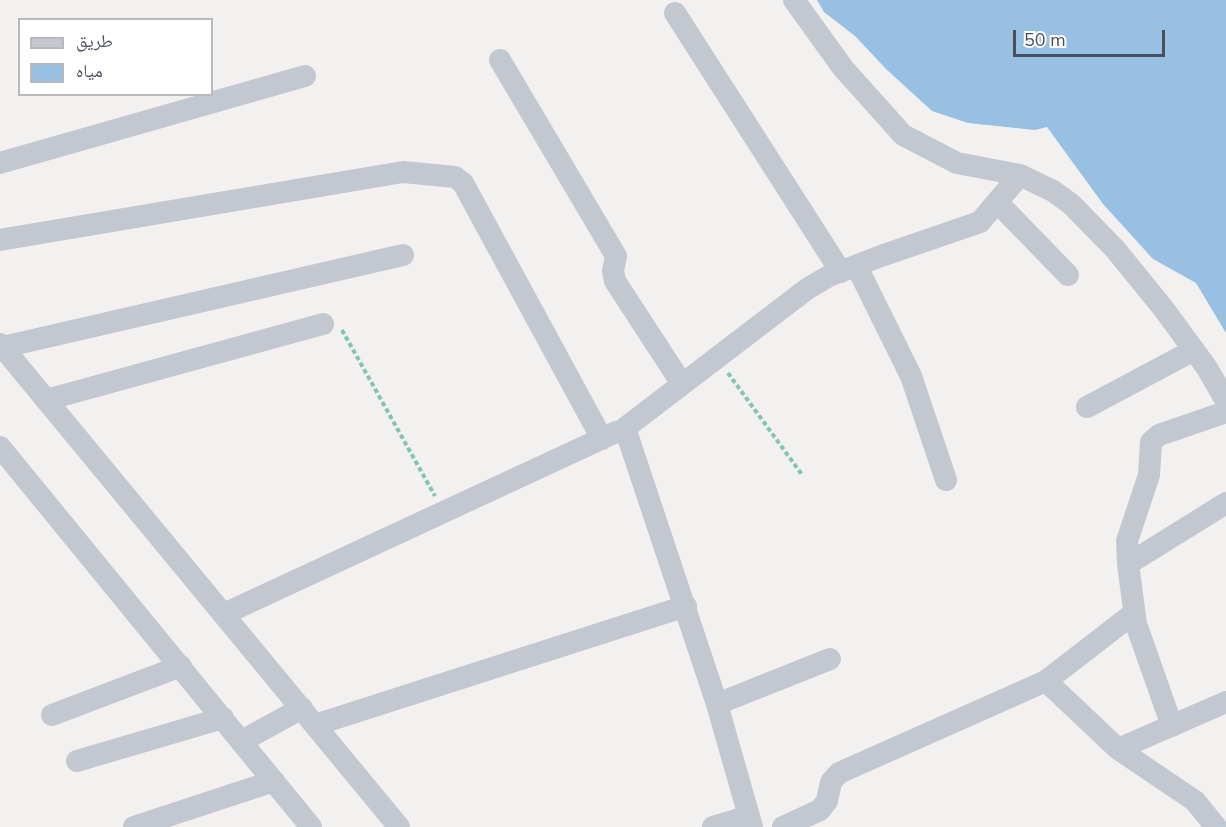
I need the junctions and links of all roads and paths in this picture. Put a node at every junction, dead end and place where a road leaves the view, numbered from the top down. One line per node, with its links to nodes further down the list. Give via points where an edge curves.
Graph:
1 (794, 0): 6 (street, via 843,68 903,135 957,163)
2 (675, 13): 10 (street)
3 (500, 60): 16 (street, via 616,256 615,281)
4 (304, 76): 5 (street)
5 (0, 163)
6 (1020, 176): 7 (street); 14 (street, via 1053,191 1092,223)
7 (998, 203): 10 (street, via 980,222); 11 (street)
8 (0, 240): 22 (street, via 404,172 455,177 463,183)
9 (403, 255): 13 (street)
10 (849, 270): 15 (street, via 807,290); 25 (street, via 911,376)
11 (1068, 275)
12 (323, 324): 17 (street); 27 (path, via 339,327 348,338)
13 (2, 346): 17 (street)
14 (1194, 350): 18 (street); 19 (street)
15 (717, 357): 16 (street); 24 (path)
16 (682, 384): 21 (street)
17 (46, 400): 31 (street)
18 (1226, 401)
19 (1087, 407)
20 (1226, 412): 28 (street, via 1159,435 1151,442 1149,475 1127,541)
21 (625, 428): 22 (street); 29 (street)
22 (602, 439): 27 (street)
23 (0, 447): 33 (street)
24 (803, 476)
25 (946, 480)
26 (1226, 502): 28 (street)
27 (444, 512): 31 (street)
28 (1128, 564): 30 (street)
29 (686, 606): 36 (street); 38 (street)
30 (1134, 613): 34 (street); 40 (street)
31 (224, 614): 38 (street)
32 (830, 659): 36 (street)
33 (181, 666): 37 (street); 39 (street)
34 (1046, 681): 42 (street); 50 (street, via 839,774 831,782 827,801 820,810)
35 (1226, 702): 40 (street)
36 (717, 704): 45 (street)
37 (52, 715)
38 (308, 717): 41 (street); 48 (street)
39 (223, 718): 41 (street); 43 (street)
40 (1172, 726): 42 (street)
41 (242, 741): 44 (street)
42 (1118, 749): 51 (street, via 1182,790)
43 (77, 761)
44 (274, 781): 46 (street); 47 (street)
45 (750, 821): 49 (street)
46 (308, 826)
47 (134, 827)
48 (399, 827)
49 (713, 827)
50 (783, 827)
51 (1216, 827)

